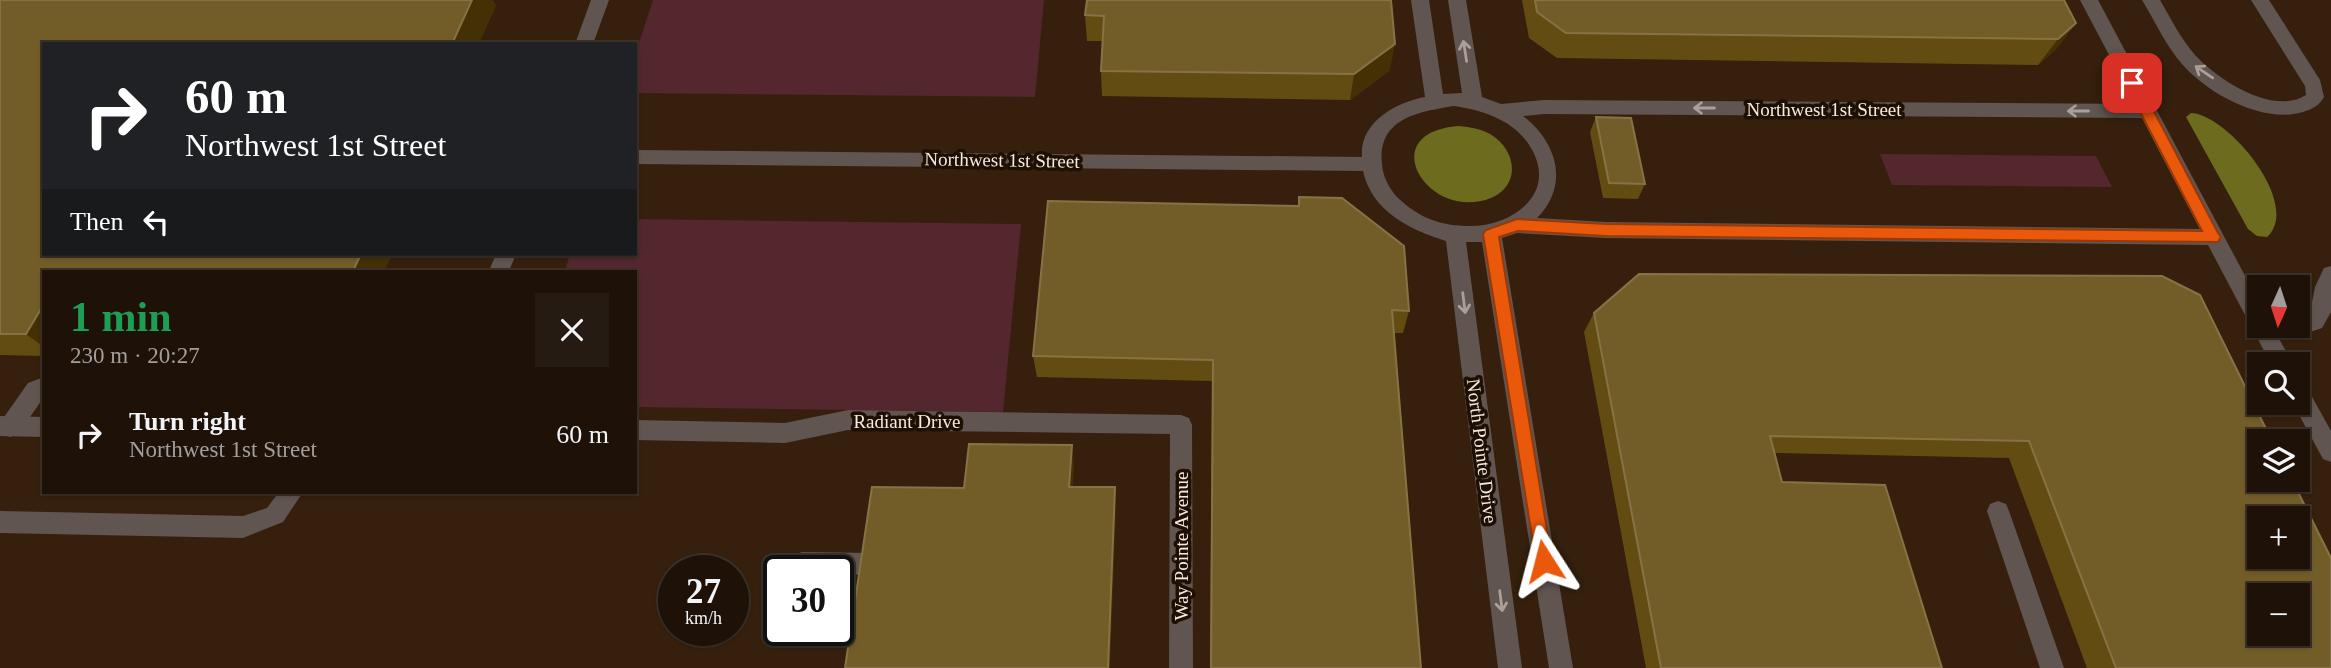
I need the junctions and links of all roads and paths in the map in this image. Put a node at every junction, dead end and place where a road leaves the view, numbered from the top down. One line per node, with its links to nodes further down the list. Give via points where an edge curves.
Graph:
1 (600, 0): 7 (street)
2 (1420, 0): 8 (street)
3 (1457, 0): 9 (street, one-way to 3)
4 (2089, 0): 11 (street)
5 (2151, 0): 6 (street, one-way to 5, via 2314,85 2315,97 2308,105 2263,107 2205,75 2191,63)
6 (2260, 0)
7 (585, 42)
8 (1435, 100): 9 (street); 13 (street, via 1413,105 1380,128 1371,145)
9 (1473, 102): 10 (street)
10 (1501, 111): 11 (street, Northwest 1st Street, one-way to 10, via 1544,107); 14 (street, via 1523,126 1540,146 1548,167 1547,189 1537,209)
11 (2147, 111): 17 (street)
12 (637, 157): 13 (street, Northwest 1st Street)
13 (1369, 164): 16 (street, via 1374,183 1405,217)
14 (1517, 225): 15 (street); 17 (street)
15 (1491, 234): 16 (street); 35 (street)
16 (1455, 235): 34 (street, North Pointe Drive, one-way to 34)
17 (2213, 237): 19 (street)
18 (2331, 274): 20 (street, via 2322,293 2322,309)
19 (2247, 299)
20 (2310, 324)
21 (42, 387): 24 (street)
22 (2310, 414): 27 (street)
23 (1181, 425): 26 (street, Radiant Drive, via 848,420 785,433); 33 (street, Way Pointe Avenue)
24 (5, 426): 25 (street)
25 (42, 427)
26 (637, 430)
27 (2331, 452)
28 (291, 494): 30 (street, via 275,515 243,527)
29 (1998, 511): 36 (street)
30 (0, 522)
31 (854, 564): 32 (street)
32 (872, 564)
33 (1181, 668)
34 (1510, 668)
35 (1561, 668)
36 (2052, 668)

